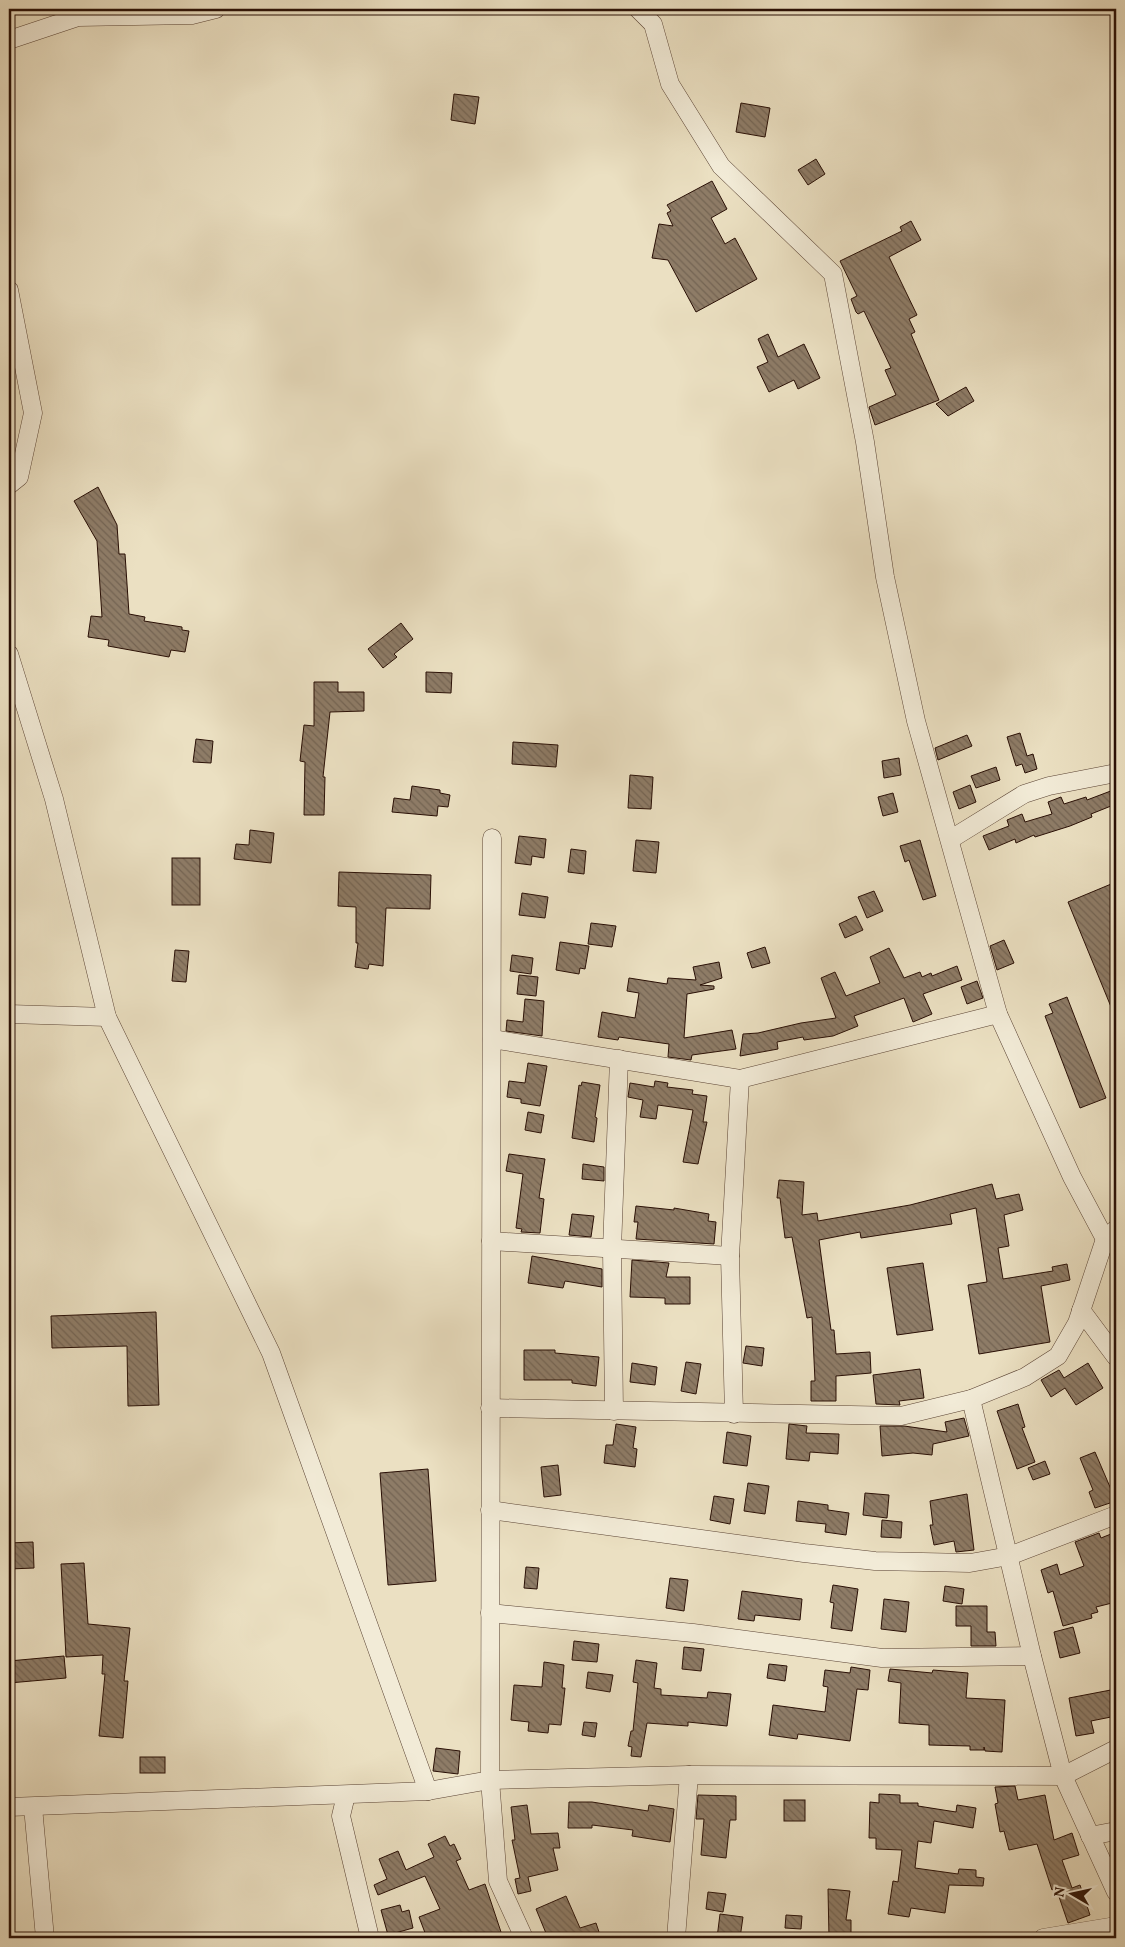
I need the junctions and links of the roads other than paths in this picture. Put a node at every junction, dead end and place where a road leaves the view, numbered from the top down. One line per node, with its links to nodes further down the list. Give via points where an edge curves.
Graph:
1 (216, 9): 3 (street, via 192,15 78,17)
2 (638, 9): 9 (street, via 653,24 670,84 721,166 833,274 865,442 885,577 916,721)
3 (9, 40)
4 (9, 290): 5 (street, via 33,413 19,477)
5 (9, 486)
6 (9, 654): 12 (street, via 54,799)
7 (1116, 773): 9 (street, via 1024,794)
8 (492, 838): 13 (street)
9 (950, 839): 11 (street)
10 (9, 1014): 12 (street)
11 (998, 1014): 15 (street); 16 (street, via 1072,1177)
12 (107, 1017): 35 (street, via 271,1353)
13 (492, 1039): 14 (street); 17 (street)
14 (619, 1059): 15 (street); 18 (street)
15 (740, 1079): 19 (street)
16 (1111, 1234): 20 (street)
17 (491, 1241): 18 (street); 23 (street)
18 (612, 1249): 19 (street); 24 (street)
19 (730, 1256): 25 (street)
20 (1082, 1310): 21 (street); 22 (street, via 1058,1356 1025,1377)
21 (1116, 1357)
22 (971, 1399): 25 (street, via 900,1416); 28 (street)
23 (490, 1408): 24 (street); 26 (street)
24 (614, 1411): 25 (street)
25 (734, 1414)
26 (490, 1510): 28 (street, via 875,1561 970,1562); 29 (street)
27 (1116, 1516): 28 (street)
28 (1010, 1556): 30 (street)
29 (490, 1613): 30 (street, via 693,1633 882,1658); 34 (street)
30 (1032, 1656): 33 (street)
31 (1116, 1749): 33 (street)
32 (689, 1775): 33 (street); 34 (street); 46 (street)
33 (1063, 1776): 40 (street)
34 (490, 1780): 35 (street); 45 (street, via 498,1881)
35 (428, 1791): 36 (street)
36 (346, 1795): 38 (street); 44 (street, via 341,1816)
37 (9, 1807): 38 (street)
38 (33, 1807): 43 (street)
39 (1116, 1832): 40 (street)
40 (1090, 1836): 41 (street)
41 (1116, 1892)
42 (1116, 1926): 47 (street)
43 (45, 1938)
44 (370, 1938)
45 (524, 1938)
46 (676, 1938)
47 (1043, 1938)

